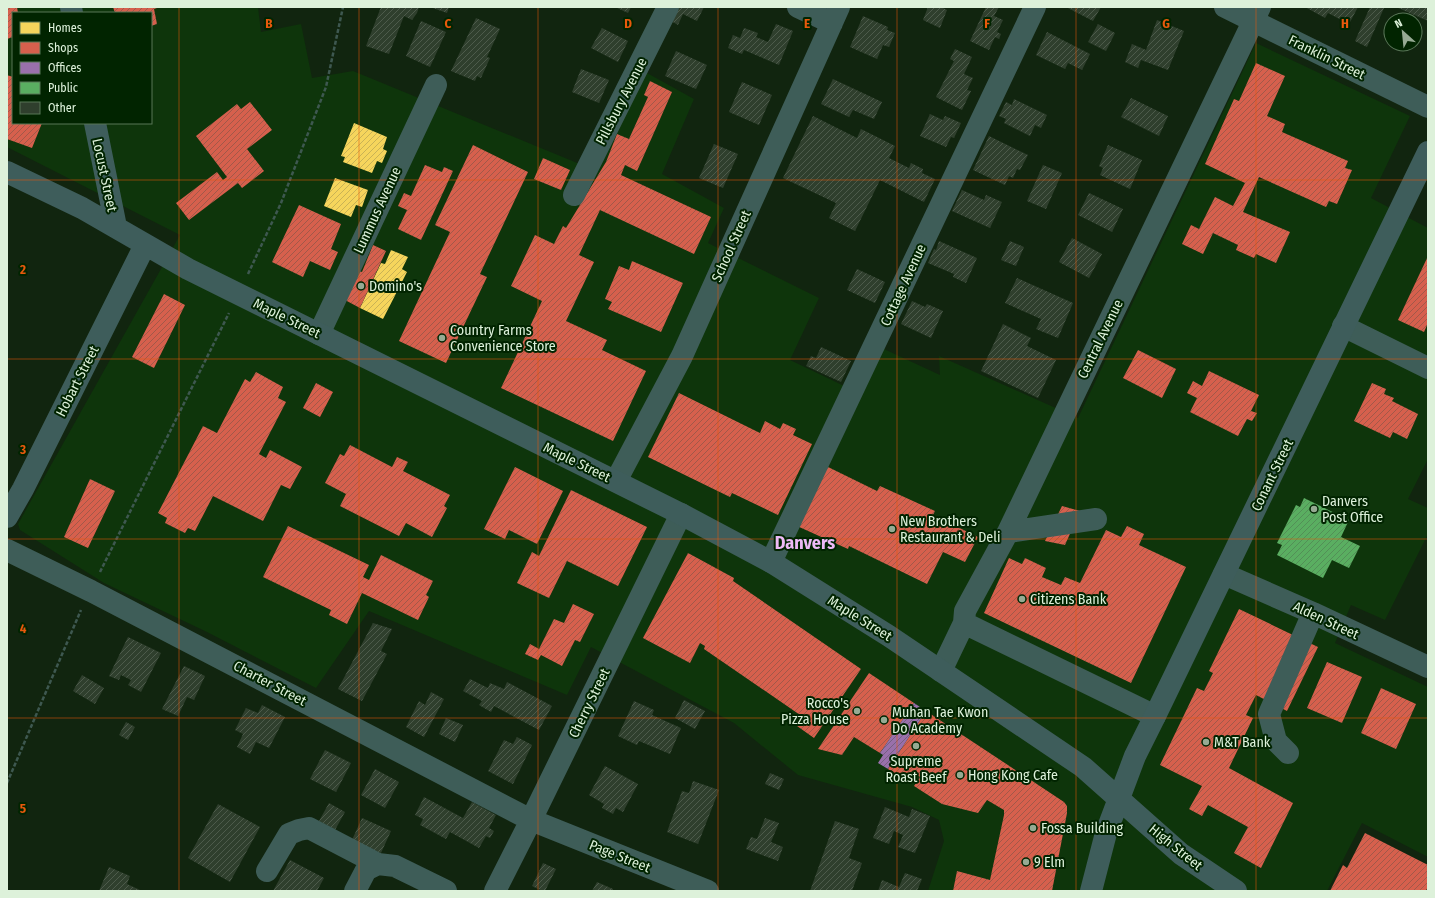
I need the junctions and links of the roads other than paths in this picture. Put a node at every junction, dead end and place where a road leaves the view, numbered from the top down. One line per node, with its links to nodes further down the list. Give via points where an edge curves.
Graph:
1 (668, 7): 12 (street, Pillsbury Avenue)
2 (798, 7): 6 (street)
3 (1035, 7): 24 (street, Cottage Avenue)
4 (1225, 7): 5 (street, Franklin Street)
5 (1256, 14): 8 (street, Franklin Street); 22 (street, Central Avenue)
6 (835, 15): 18 (street, School Street, via 682,356)
7 (436, 86): 16 (street, Lummus Avenue)
8 (1428, 107)
9 (94, 124): 13 (main road, Locust Street)
10 (1428, 152): 15 (main road, Conant Street)
11 (7, 172): 13 (main road, Maple Street)
12 (574, 195)
13 (116, 227): 14 (main road, Maple Street)
14 (145, 245): 16 (main road, Maple Street); 20 (main road, Hobart Street)
15 (1344, 326): 17 (street); 25 (main road, Conant Street)
16 (319, 334): 18 (main road, Maple Street)
17 (1428, 368)
18 (616, 481): 19 (main road, Maple Street)
19 (681, 514): 24 (main road, Maple Street); 33 (street, Cherry Street)
20 (7, 517)
21 (1096, 519): 22 (street)
22 (1008, 532): 27 (street, Central Avenue, via 965,611)
23 (7, 550): 33 (street, Charter Street, via 91,590)
24 (771, 562): 29 (main road, Maple Street)
25 (1224, 574): 26 (street, Alden Street); 30 (main road, Conant Street)
26 (1313, 613): 28 (street, Alden Street); 31 (street, via 1269,714 1276,740)
27 (964, 623): 29 (street, Central Avenue); 30 (street)
28 (1428, 667)
29 (941, 671): 32 (main road, Maple Street, via 1083,767)
30 (1155, 716): 32 (main road, Conant Street, via 1135,756)
31 (1288, 753)
32 (1119, 799): 40 (main road, Conant Street, via 1106,833); 41 (main road, High Street, via 1181,854)
33 (531, 820): 38 (street, Cherry Street); 39 (street, Page Street)
34 (378, 864): 35 (street, via 309,828 289,834); 36 (street, via 366,870); 37 (street, via 395,866)
35 (267, 871)
36 (356, 891)
37 (446, 891)
38 (495, 891)
39 (708, 891)
40 (1091, 891)
41 (1236, 891)

